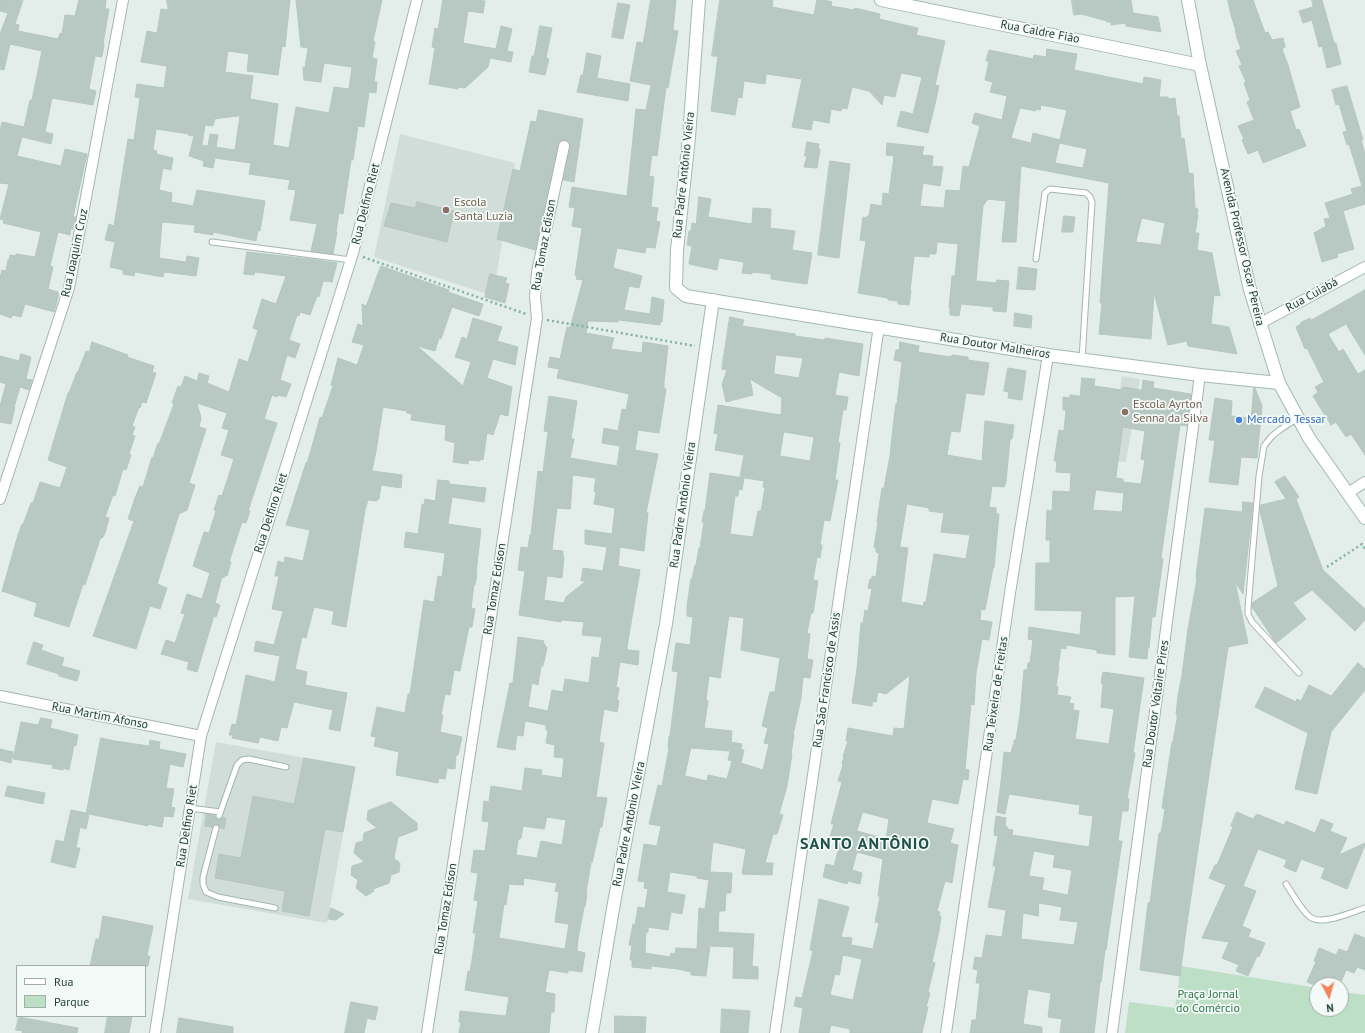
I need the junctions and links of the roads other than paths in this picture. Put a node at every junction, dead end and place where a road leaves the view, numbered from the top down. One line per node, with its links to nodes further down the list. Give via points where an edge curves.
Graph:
1 (124, 0): 22 (street, Rua Joaquim Cruz, via 69,288)
2 (417, 0): 9 (street, Rua Delfino Riet)
3 (699, 0): 12 (street, Rua Padre Antônio Vieira, via 689,137 676,250 676,288 686,296)
4 (880, 0): 6 (street, Rua Caldre Fião)
5 (1188, 0): 6 (street, Avenida Professor Oscar Pereira)
6 (1200, 65): 13 (street, Avenida Professor Oscar Pereira)
7 (564, 146): 34 (street, Rua Tomaz Edison, via 537,272 537,318)
8 (212, 242): 9 (lane)
9 (351, 260): 26 (street, Rua Delfino Riet)
10 (1036, 260): 16 (lane, via 1045,193 1050,189 1086,193 1092,202)
11 (1365, 266): 13 (street, Rua Cuiabá)
12 (713, 300): 14 (street, Rua Doutor Malheiros); 35 (street, Rua Padre Antônio Vieira, via 666,624)
13 (1259, 324): 18 (street, Avenida Professor Oscar Pereira)
14 (879, 326): 15 (street, Rua Doutor Malheiros); 36 (street, Rua São Francisco de Assis)
15 (1048, 354): 16 (street, Rua Doutor Malheiros); 37 (street, Rua Teixeira de Freitas)
16 (1082, 359): 17 (street, Rua Doutor Malheiros)
17 (1200, 375): 18 (street, Rua Doutor Malheiros); 38 (street, Rua Doutor Voltaire Pires)
18 (1279, 383): 19 (street, Avenida Professor Oscar Pereira)
19 (1298, 418): 21 (street, Avenida Professor Oscar Pereira); 24 (lane, via 1272,436 1264,446 1259,476 1248,614 1252,622)
20 (1365, 482): 21 (street)
21 (1348, 493): 23 (street, Avenida Professor Oscar Pereira)
22 (0, 499)
23 (1365, 518)
24 (1299, 673)
25 (0, 696): 26 (street, Rua Martim Afonso)
26 (201, 736): 28 (street, Rua Delfino Riet)
27 (286, 767): 28 (lane, via 249,759 242,760 237,765 220,814)
28 (190, 808): 33 (street, Rua Delfino Riet)
29 (216, 828): 31 (lane, via 203,877 206,892 218,897)
30 (1286, 884): 32 (lane, via 1311,918 1322,920)
31 (274, 908)
32 (1365, 908)
33 (155, 1033)
34 (427, 1033)
35 (592, 1033)
36 (775, 1033)
37 (946, 1033)
38 (1112, 1033)

